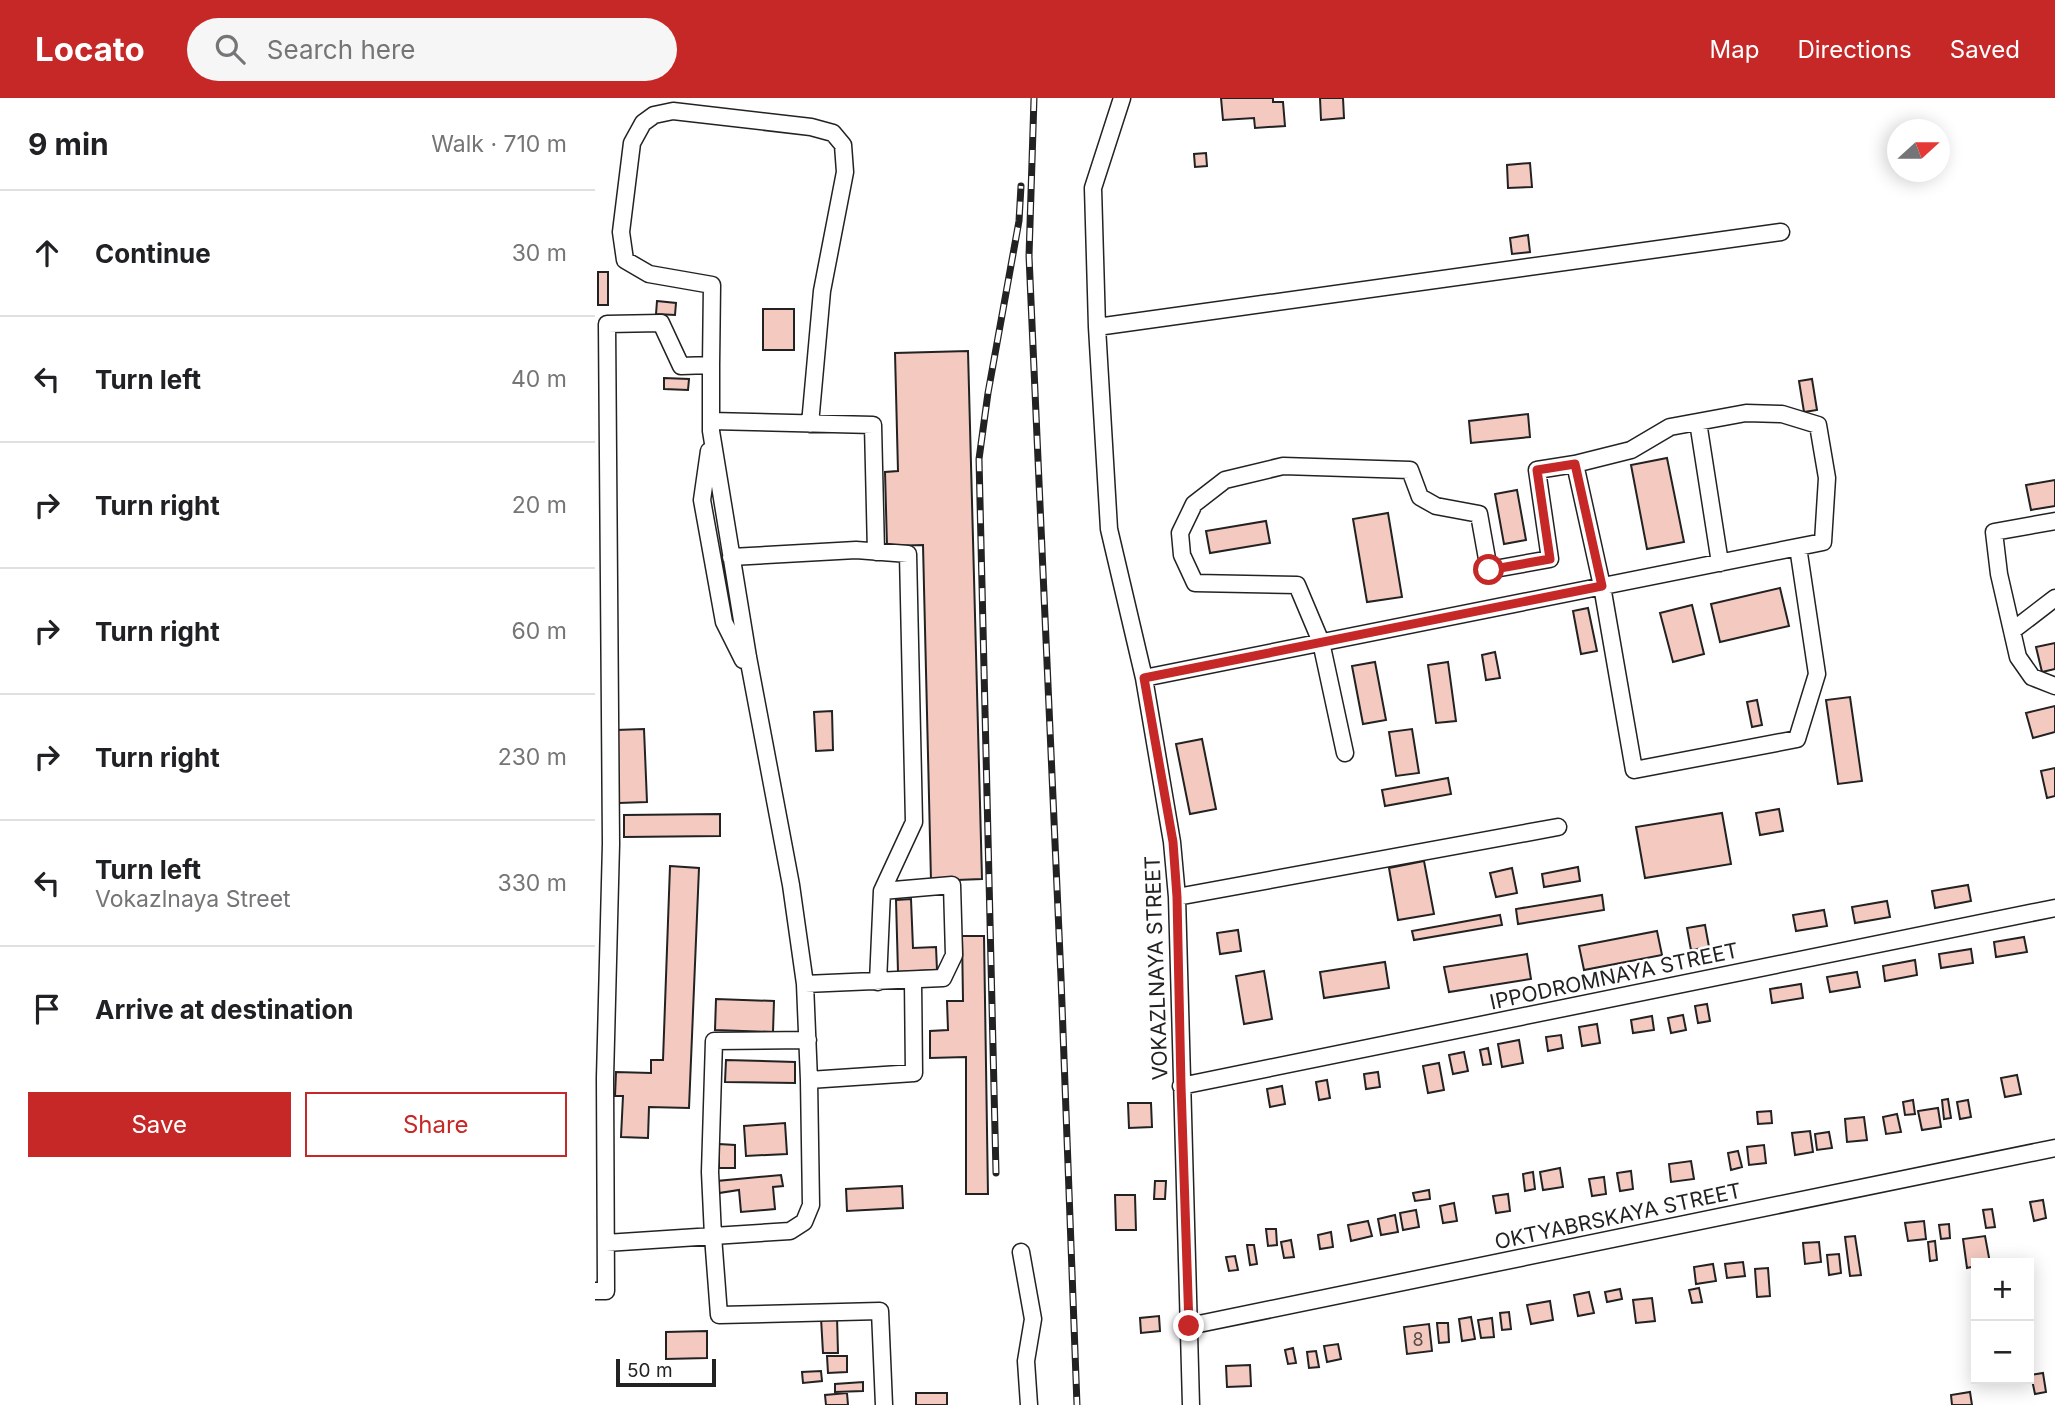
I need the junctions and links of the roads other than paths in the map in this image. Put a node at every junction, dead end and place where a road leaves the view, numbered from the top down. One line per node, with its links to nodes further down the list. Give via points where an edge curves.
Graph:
1 (1122, 98): 3 (street, VOKAZLNAYA STREET, via 1093,188)
2 (1781, 232): 3 (street)
3 (1097, 327): 19 (street, VOKAZLNAYA STREET, via 1109,529)
4 (711, 365): 6 (street, via 712,285 649,274 625,260 621,232 632,143 643,123 673,111 833,133 843,145 845,172 822,291); 7 (street); 34 (street, via 681,366 661,323 607,324 611,845)
5 (1697, 422): 8 (street, via 1670,426 1631,450); 10 (street, via 1746,413 1782,414 1818,425 1827,478 1823,542); 13 (street)
6 (810, 424): 7 (street); 11 (street, via 873,425)
7 (711, 426): 12 (street); 18 (street, via 702,500 724,622)
8 (1575, 464): 14 (street); 17 (street, via 1537,470 1550,559 1489,570 1479,514 1436,506 1420,497 1410,470 1283,466 1224,480 1194,505 1180,533 1182,555 1195,583 1297,585)
9 (2055, 521): 16 (street, via 1994,532)
10 (1798, 547): 13 (street); 14 (street, via 1817,674 1797,739 1634,770)
11 (876, 552): 12 (street); 23 (street, via 908,554 914,822)
12 (731, 556): 18 (street)
13 (1720, 562): 14 (street)
14 (1602, 586): 17 (street)
15 (2055, 598): 16 (street)
16 (2013, 631): 20 (street, via 2018,657 2032,677)
17 (1321, 642): 19 (street); 21 (street)
18 (751, 676): 28 (street)
19 (1144, 678): 24 (street, VOKAZLNAYA STREET, via 1173,842)
20 (2055, 686)
21 (1345, 753)
22 (1558, 827): 24 (street)
23 (883, 891): 26 (street, via 952,885 954,956 943,978); 27 (street)
24 (1177, 897): 31 (street, VOKAZLNAYA STREET)
25 (2054, 912): 31 (street, IPPODROMNAYA STREET)
26 (913, 981): 27 (street); 30 (street, via 914,1073)
27 (878, 982): 28 (street)
28 (805, 984): 29 (street)
29 (808, 1040): 30 (street); 33 (street, via 714,1041)
30 (809, 1080): 33 (street, via 811,1205 804,1223 790,1231)
31 (1181, 1086): 37 (street, VOKAZLNAYA STREET)
32 (2055, 1147): 37 (street, OKTYABRSKAYA STREET)
33 (713, 1236): 34 (street); 38 (street, via 719,1315 880,1311)
34 (606, 1243): 36 (street, via 606,1291)
35 (1021, 1252): 39 (street, via 1033,1319 1026,1362)
36 (595, 1291)
37 (1189, 1326): 40 (street, VOKAZLNAYA STREET)
38 (884, 1405)
39 (1029, 1405)
40 (1191, 1405)

